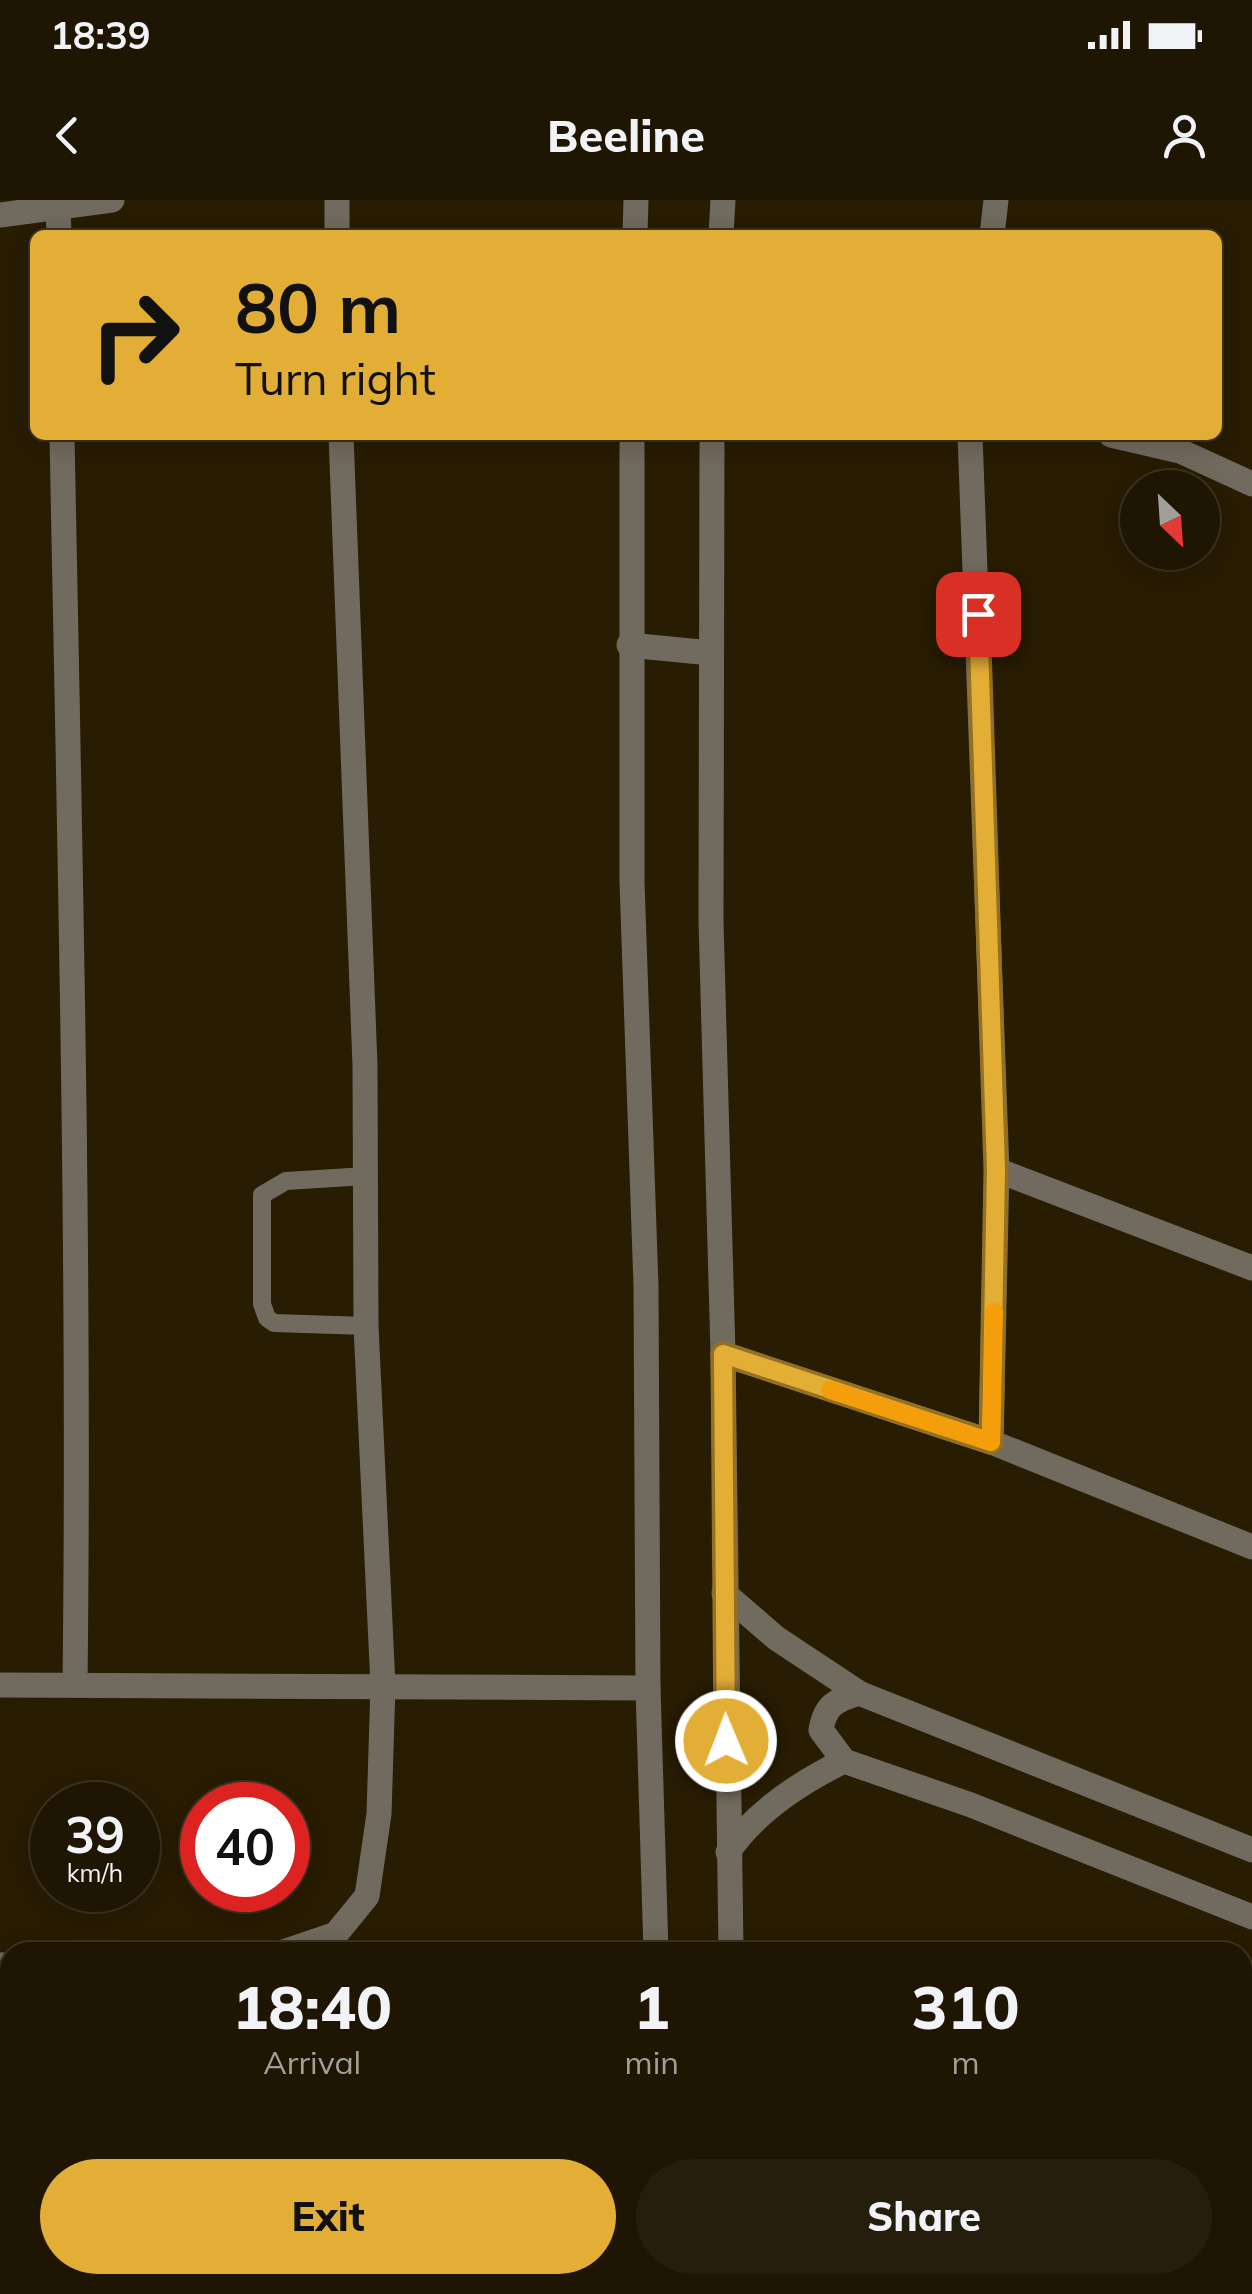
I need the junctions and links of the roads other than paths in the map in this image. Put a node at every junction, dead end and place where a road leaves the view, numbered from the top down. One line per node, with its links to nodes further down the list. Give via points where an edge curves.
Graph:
1 (112, 200): 6 (street)
2 (337, 200): 9 (street)
3 (636, 200): 10 (street)
4 (723, 200): 11 (street)
5 (996, 200): 12 (street)
6 (58, 207): 7 (street); 8 (street)
7 (0, 215)
8 (58, 230)
9 (337, 230)
10 (635, 230)
11 (721, 230)
12 (993, 230)
13 (62, 440): 31 (street, via 79,1336)
14 (342, 440): 23 (street)
15 (632, 440): 20 (street)
16 (712, 440): 21 (street)
17 (970, 440): 22 (street)
18 (1133, 440): 19 (street, via 1180,451)
19 (1252, 484)
20 (629, 645): 21 (street); 33 (street, via 646,1286)
21 (711, 653): 26 (street)
22 (996, 1170): 24 (street); 27 (street)
23 (366, 1176): 25 (street); 25 (lane, via 286,1181 262,1195 262,1304 270,1321)
24 (1252, 1268)
25 (366, 1326): 32 (street)
26 (723, 1354): 27 (street); 29 (street)
27 (991, 1442): 28 (street)
28 (1252, 1547)
29 (724, 1593): 34 (street); 37 (street)
30 (0, 1685): 31 (street)
31 (75, 1685): 32 (street)
32 (383, 1686): 33 (street); 39 (street, via 379,1814 367,1896 336,1934)
33 (648, 1688): 40 (street)
34 (858, 1693): 35 (street, via 838,1700 821,1730); 36 (street)
35 (844, 1761): 37 (street, via 784,1796); 38 (street)
36 (1252, 1850)
37 (728, 1852): 41 (street)
38 (1252, 1916)
39 (312, 1942)
40 (656, 1942)
41 (731, 1942)

